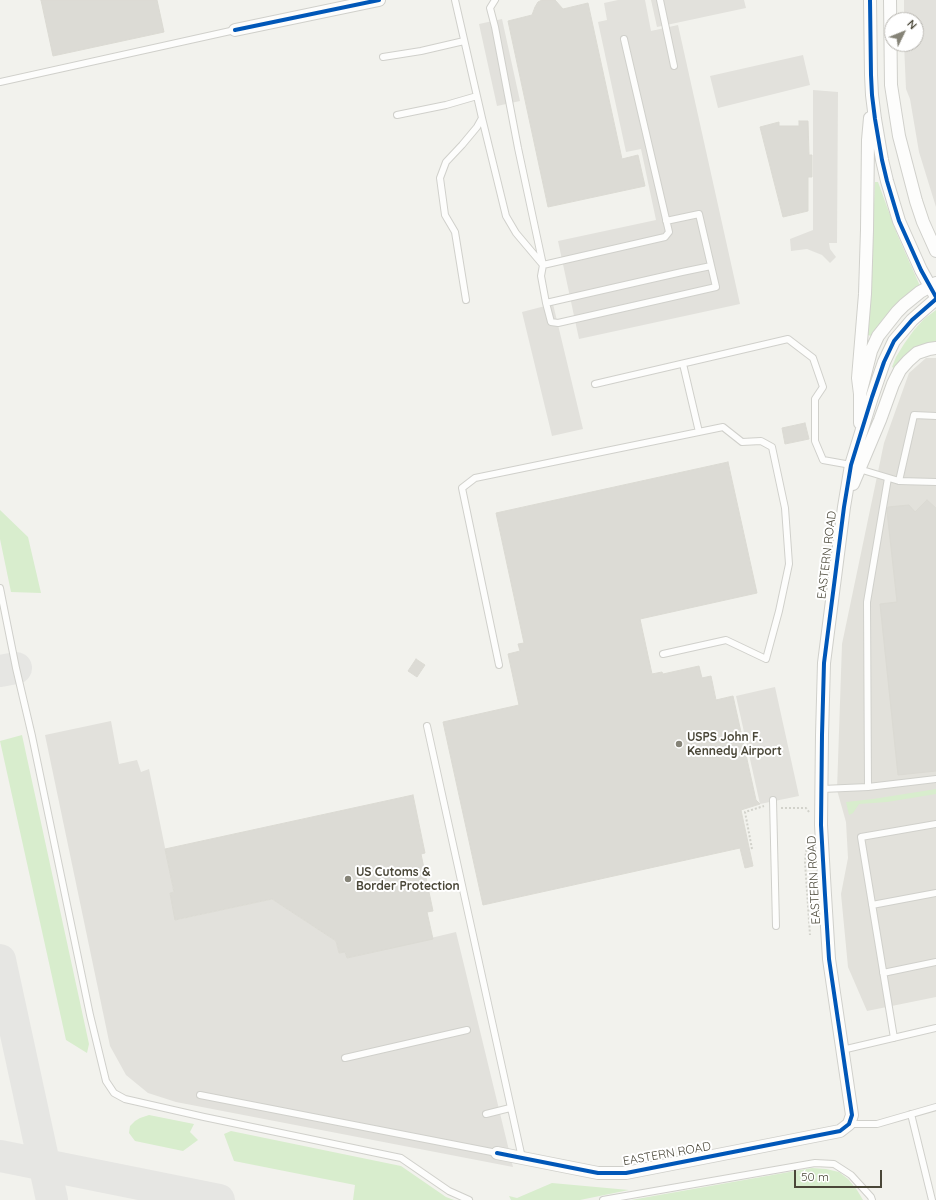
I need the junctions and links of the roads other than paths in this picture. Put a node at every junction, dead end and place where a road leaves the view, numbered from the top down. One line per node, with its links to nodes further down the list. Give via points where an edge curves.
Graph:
1 (379, 0): 7 (street)
2 (455, 0): 9 (lane)
3 (495, 0): 19 (lane, via 490,8)
4 (660, 0): 11 (lane)
5 (870, 0): 13 (street)
6 (890, 0): 18 (street, via 891,85 899,136 922,222)
7 (235, 30): 12 (lane)
8 (624, 39): 17 (lane)
9 (464, 41): 10 (lane); 14 (lane)
10 (383, 57)
11 (674, 66)
12 (0, 82)
13 (872, 95): 21 (street, via 882,160 893,202 906,237); 27 (street, via 868,140 865,294 858,378)
14 (477, 96): 15 (lane); 16 (lane)
15 (397, 115)
16 (482, 118): 19 (lane, via 506,216 516,233); 22 (lane, via 446,162 440,178 445,215 455,232)
17 (666, 221): 19 (lane, via 669,232 665,237); 20 (lane, via 699,214)
18 (936, 251)
19 (543, 265): 23 (lane, via 541,276)
20 (711, 266): 23 (lane); 23 (lane, via 716,287 566,322 551,322)
21 (935, 292): 27 (street, EASTERN ROAD, via 912,298 900,308 878,336 871,351); 30 (street, EASTERN ROAD, via 894,341 884,362)
22 (466, 300)
23 (546, 303)
24 (936, 348): 31 (street, via 917,353 900,370 880,420)
25 (683, 364): 26 (lane); 29 (lane); 31 (lane, via 788,339 813,358 823,388 816,400 815,441 823,460)
26 (595, 384)
27 (860, 394): 30 (street, EASTERN ROAD)
28 (936, 416): 33 (lane, via 914,415)
29 (699, 432): 36 (lane, via 723,427 742,442 761,441 772,447 784,508 789,564 766,659 726,640); 37 (lane, via 475,478 462,488)
30 (860, 436): 31 (street, EASTERN ROAD)
31 (855, 467): 32 (lane); 41 (street, EASTERN ROAD, via 844,507 824,663)
32 (888, 478): 33 (lane); 40 (lane, via 867,602)
33 (898, 481): 34 (lane)
34 (936, 482)
35 (0, 588): 62 (lane, via 90,1014 106,1081 114,1093 125,1099 204,1117 402,1158 449,1192)
36 (663, 654)
37 (499, 665)
38 (427, 726): 56 (lane)
39 (936, 779): 40 (lane)
40 (868, 787): 41 (lane)
41 (822, 789): 52 (street, EASTERN ROAD, via 821,824 829,959)
42 (773, 800): 46 (lane)
43 (936, 824): 45 (lane, via 861,837)
44 (936, 893): 45 (lane)
45 (872, 905): 48 (lane)
46 (776, 926)
47 (936, 962): 48 (lane)
48 (884, 973): 51 (lane)
49 (936, 1028): 51 (lane)
50 (467, 1030): 53 (lane)
51 (894, 1038): 52 (lane)
52 (842, 1050): 59 (street, EASTERN ROAD, via 852,1115)
53 (345, 1058)
54 (200, 1095): 60 (lane)
55 (936, 1107): 58 (lane)
56 (510, 1108): 57 (lane); 61 (lane)
57 (486, 1114)
58 (911, 1114): 59 (lane, via 877,1124); 65 (lane)
59 (849, 1124): 61 (street, EASTERN ROAD, via 840,1131 626,1173 598,1172)
60 (497, 1153): 61 (street, EASTERN ROAD)
61 (522, 1158)
62 (469, 1200)
63 (603, 1200): 64 (lane, via 815,1163 834,1164 851,1175)
64 (872, 1200)
65 (932, 1200)

